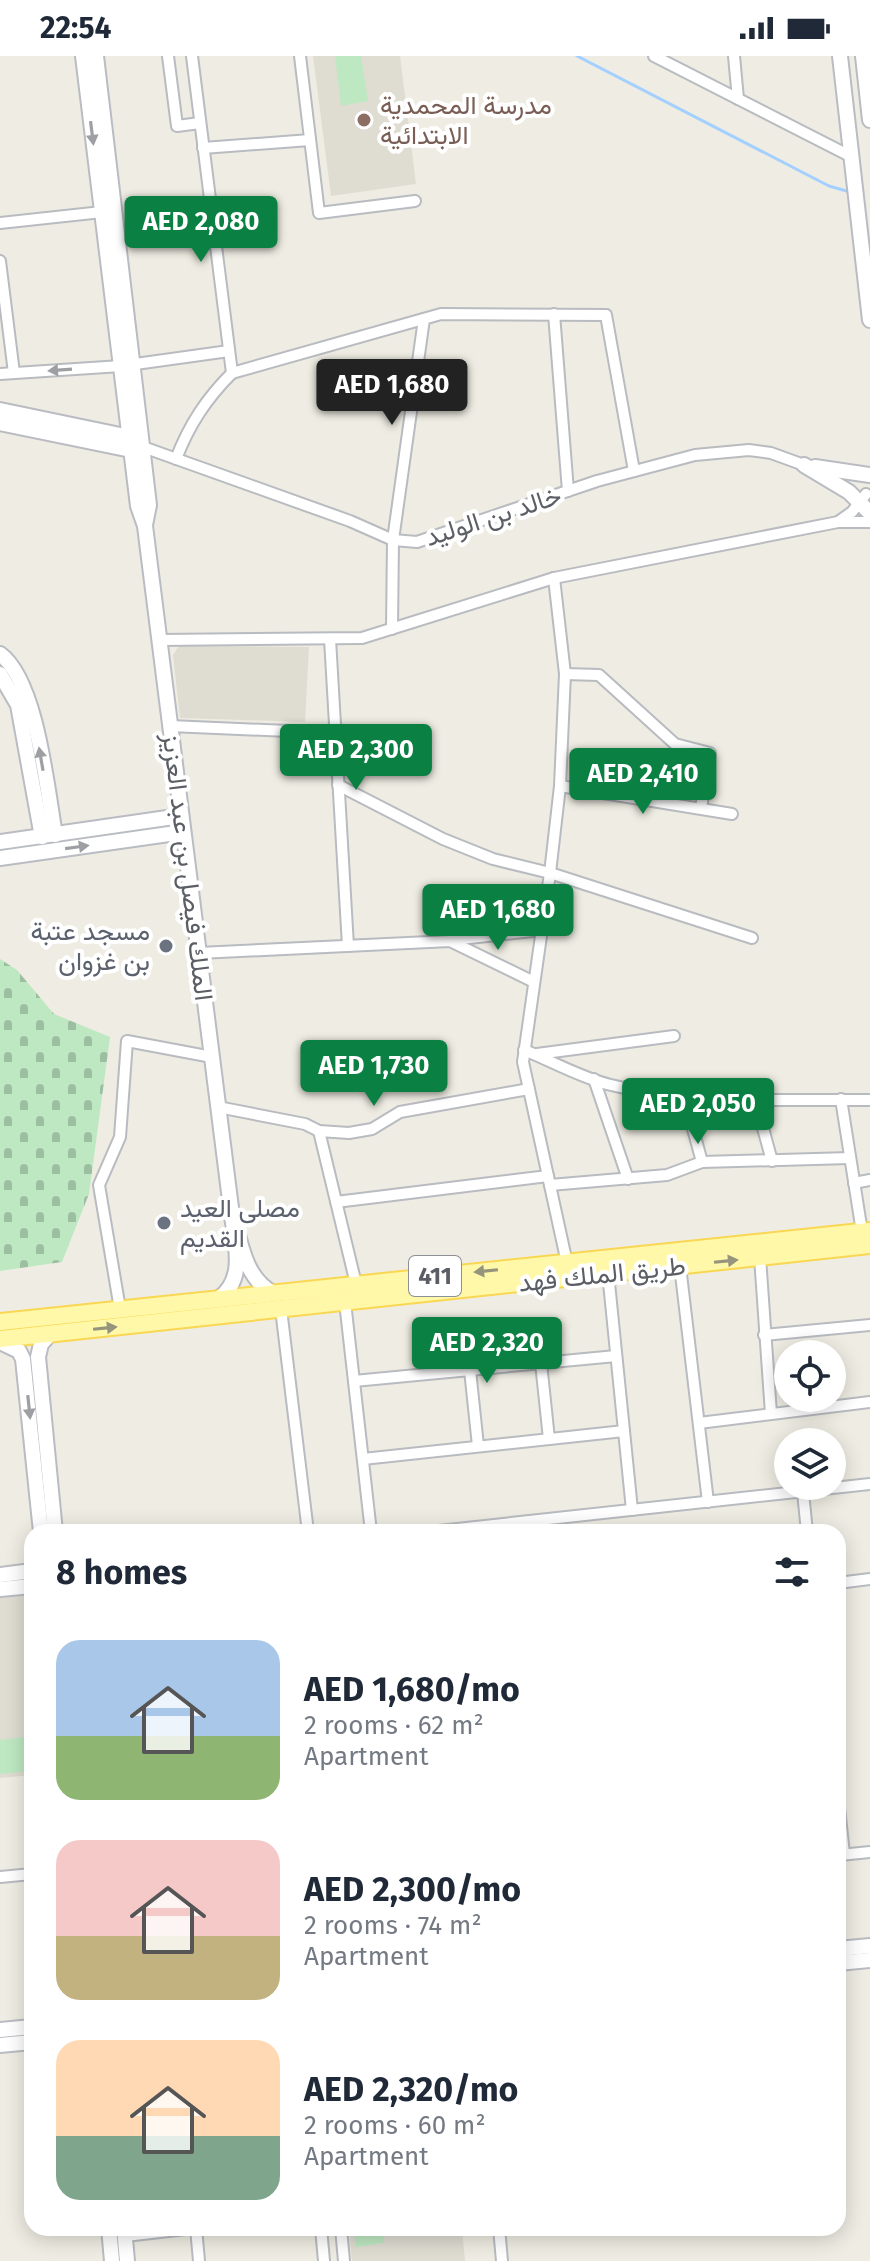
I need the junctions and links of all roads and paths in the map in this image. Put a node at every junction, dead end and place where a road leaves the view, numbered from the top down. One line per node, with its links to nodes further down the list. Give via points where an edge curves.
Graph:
1 (83, 56): 17 (street, الملك فيصل بن عبد العزيز, one-way to 17)
2 (96, 56): 24 (street, الملك فيصل بن عبد العزيز)
3 (168, 56): 12 (street, via 177,126)
4 (192, 56): 12 (street)
5 (300, 56): 13 (street)
6 (654, 56): 10 (street)
7 (734, 56): 10 (street)
8 (840, 56): 15 (street)
9 (863, 56): 11 (street)
10 (738, 99): 15 (street)
11 (870, 120)
12 (200, 123): 14 (street)
13 (310, 140): 14 (street); 16 (street, via 319,213)
14 (203, 148): 23 (street)
15 (852, 157): 22 (street)
16 (415, 201)
17 (102, 212): 18 (street); 24 (street, الملك فيصل بن عبد العزيز)
18 (0, 223)
19 (0, 261): 25 (street)
20 (554, 314): 21 (street, via 441,314); 33 (street, via 606,315); 34 (street)
21 (424, 319): 26 (street); 38 (street)
22 (870, 320)
23 (229, 351): 24 (street); 26 (street)
24 (127, 366): 25 (street, one-way to 25); 30 (street, الملك فيصل بن عبد العزيز)
25 (14, 373): 27 (street)
26 (232, 373): 31 (street, via 208,397)
27 (0, 374)
28 (0, 410): 30 (street, خالد بن الوليد)
29 (0, 423): 30 (street, خالد بن الوليد)
30 (135, 445): 31 (street, خالد بن الوليد); 42 (street, الملك فيصل بن عبد العزيز, via 138,506)
31 (176, 459): 38 (street, خالد بن الوليد)
32 (804, 465): 33 (street, خالد بن الوليد, via 771,453 726,450); 35 (street); 35 (street, via 849,492)
33 (634, 471): 34 (street, خالد بن الوليد)
34 (568, 491): 38 (street, خالد بن الوليد, via 433,538)
35 (868, 496): 36 (street)
36 (838, 522): 37 (street); 39 (street)
37 (870, 522)
38 (393, 540): 40 (street)
39 (554, 578): 40 (street); 45 (street)
40 (392, 629): 41 (street, via 362,638)
41 (330, 639): 42 (street); 47 (street)
42 (159, 640): 46 (street, الملك فيصل بن عبد العزيز)
43 (0, 654): 54 (street, one-way to 43, via 28,700 19,675)
44 (0, 674): 54 (street, via 18,705)
45 (565, 674): 49 (street); 50 (street, via 599,675 675,744 710,753)
46 (170, 726): 47 (street); 52 (street, الملك فيصل بن عبد العزيز)
47 (335, 733): 48 (street)
48 (338, 785): 57 (street, via 443,839); 61 (street)
49 (560, 786): 50 (street); 57 (street)
50 (701, 808): 51 (street)
51 (732, 814)
52 (181, 816): 53 (street, الملك فيصل بن عبد العزيز); 54 (street)
53 (183, 832): 56 (street, one-way to 53); 62 (street, الملك فيصل بن عبد العزيز)
54 (49, 836): 55 (street)
55 (0, 842)
56 (0, 858)
57 (550, 873): 58 (street); 59 (street)
58 (542, 930): 60 (street); 63 (street)
59 (752, 938)
60 (450, 941): 61 (street); 63 (street)
61 (348, 946): 62 (street)
62 (199, 953): 66 (street, الملك فيصل بن عبد العزيز)
63 (534, 982): 65 (street)
64 (674, 1036): 65 (street)
65 (530, 1052): 67 (street); 68 (street, via 523,1062)
66 (212, 1057): 73 (street, الملك فيصل بن عبد العزيز); 94 (street, via 127,1041 120,1137 99,1185)
67 (594, 1079): 69 (street); 78 (street)
68 (529, 1089): 74 (street, via 400,1112 372,1129); 80 (street)
69 (684, 1096): 70 (street); 77 (street)
70 (755, 1099): 71 (street); 76 (street)
71 (841, 1099): 72 (street); 75 (street)
72 (870, 1100)
73 (218, 1107): 74 (street); 83 (street, الملك فيصل بن عبد العزيز)
74 (319, 1131): 82 (street)
75 (850, 1158): 76 (street); 81 (street)
76 (772, 1161): 77 (street)
77 (702, 1162): 78 (street, via 667,1175)
78 (628, 1179): 80 (street)
79 (870, 1180): 81 (street)
80 (549, 1181): 82 (street); 86 (street)
81 (854, 1183): 84 (street)
82 (336, 1202): 90 (street)
83 (231, 1208): 88 (street); 92 (street)
84 (867, 1236): 85 (main road, طريق الملك فهد / 411); 86 (main road, طريق الملك فهد / 411)
85 (760, 1257): 87 (main road, طريق الملك فهد / 411, one-way to 85); 99 (street)
86 (567, 1263): 90 (main road, طريق الملك فهد / 411, one-way to 90)
87 (680, 1266): 89 (main road, طريق الملك فهد / 411); 107 (street)
88 (250, 1271): 91 (street); 92 (street)
89 (608, 1273): 93 (main road, طريق الملك فهد / 411); 101 (street)
90 (356, 1284): 91 (main road, طريق الملك فهد / 411)
91 (273, 1293): 92 (main road, طريق الملك فهد / 411)
92 (245, 1297): 94 (main road, طريق الملك فهد / 411); 95 (main road, طريق الملك فهد / 411); 98 (main road, طريق الملك فهد / 411, one-way to 92)
93 (345, 1302): 95 (main road, طريق الملك فهد / 411); 104 (street)
94 (120, 1309): 96 (main road, طريق الملك فهد / 411)
95 (281, 1309): 121 (street)
96 (0, 1322)
97 (870, 1325): 99 (street)
98 (50, 1334): 100 (main road, طريق الملك فهد / 411); 120 (street, via 38,1357)
99 (764, 1335): 106 (street)
100 (0, 1341): 119 (street, one-way to 119, via 23,1359)
101 (616, 1356): 102 (street); 108 (street)
102 (541, 1363): 103 (street); 109 (street)
103 (470, 1370): 104 (street); 110 (street)
104 (354, 1381): 111 (street)
105 (870, 1402): 106 (street)
106 (771, 1414): 107 (street)
107 (699, 1423): 116 (street)
108 (624, 1431): 109 (street); 117 (street)
109 (549, 1439): 110 (street)
110 (478, 1446): 111 (street)
111 (363, 1459): 122 (street)
112 (870, 1484): 113 (street)
113 (846, 1487)
114 (774, 1495): 116 (street)
115 (804, 1500): 125 (street)
116 (708, 1502): 117 (street)
117 (632, 1510): 118 (street)
118 (547, 1519): 123 (street); 124 (street)
119 (40, 1524)
120 (54, 1524)
121 (307, 1524)
122 (370, 1524)
123 (517, 1524)
124 (549, 1524)
125 (806, 1524)
126 (24, 1572): 127 (street)
127 (0, 1575)
128 (870, 1579): 129 (street)
129 (846, 1582)
130 (24, 1587): 131 (street)
131 (0, 1589)
132 (870, 1852): 133 (street)
133 (846, 1854)
134 (24, 1875): 135 (street)
135 (0, 1877)
136 (870, 1946): 137 (street)
137 (846, 1948)
138 (870, 1960): 139 (street)
139 (846, 1962)
140 (24, 2028): 141 (street)
141 (0, 2030)
142 (24, 2043): 143 (street)
143 (0, 2045)
144 (110, 2236): 150 (street)
145 (124, 2236): 151 (street)
146 (196, 2236): 152 (street)
147 (322, 2236): 153 (street)
148 (342, 2236): 154 (street)
149 (500, 2236): 155 (street)
150 (112, 2261)
151 (127, 2261)
152 (199, 2261)
153 (324, 2261)
154 (344, 2261)
155 (502, 2261)

